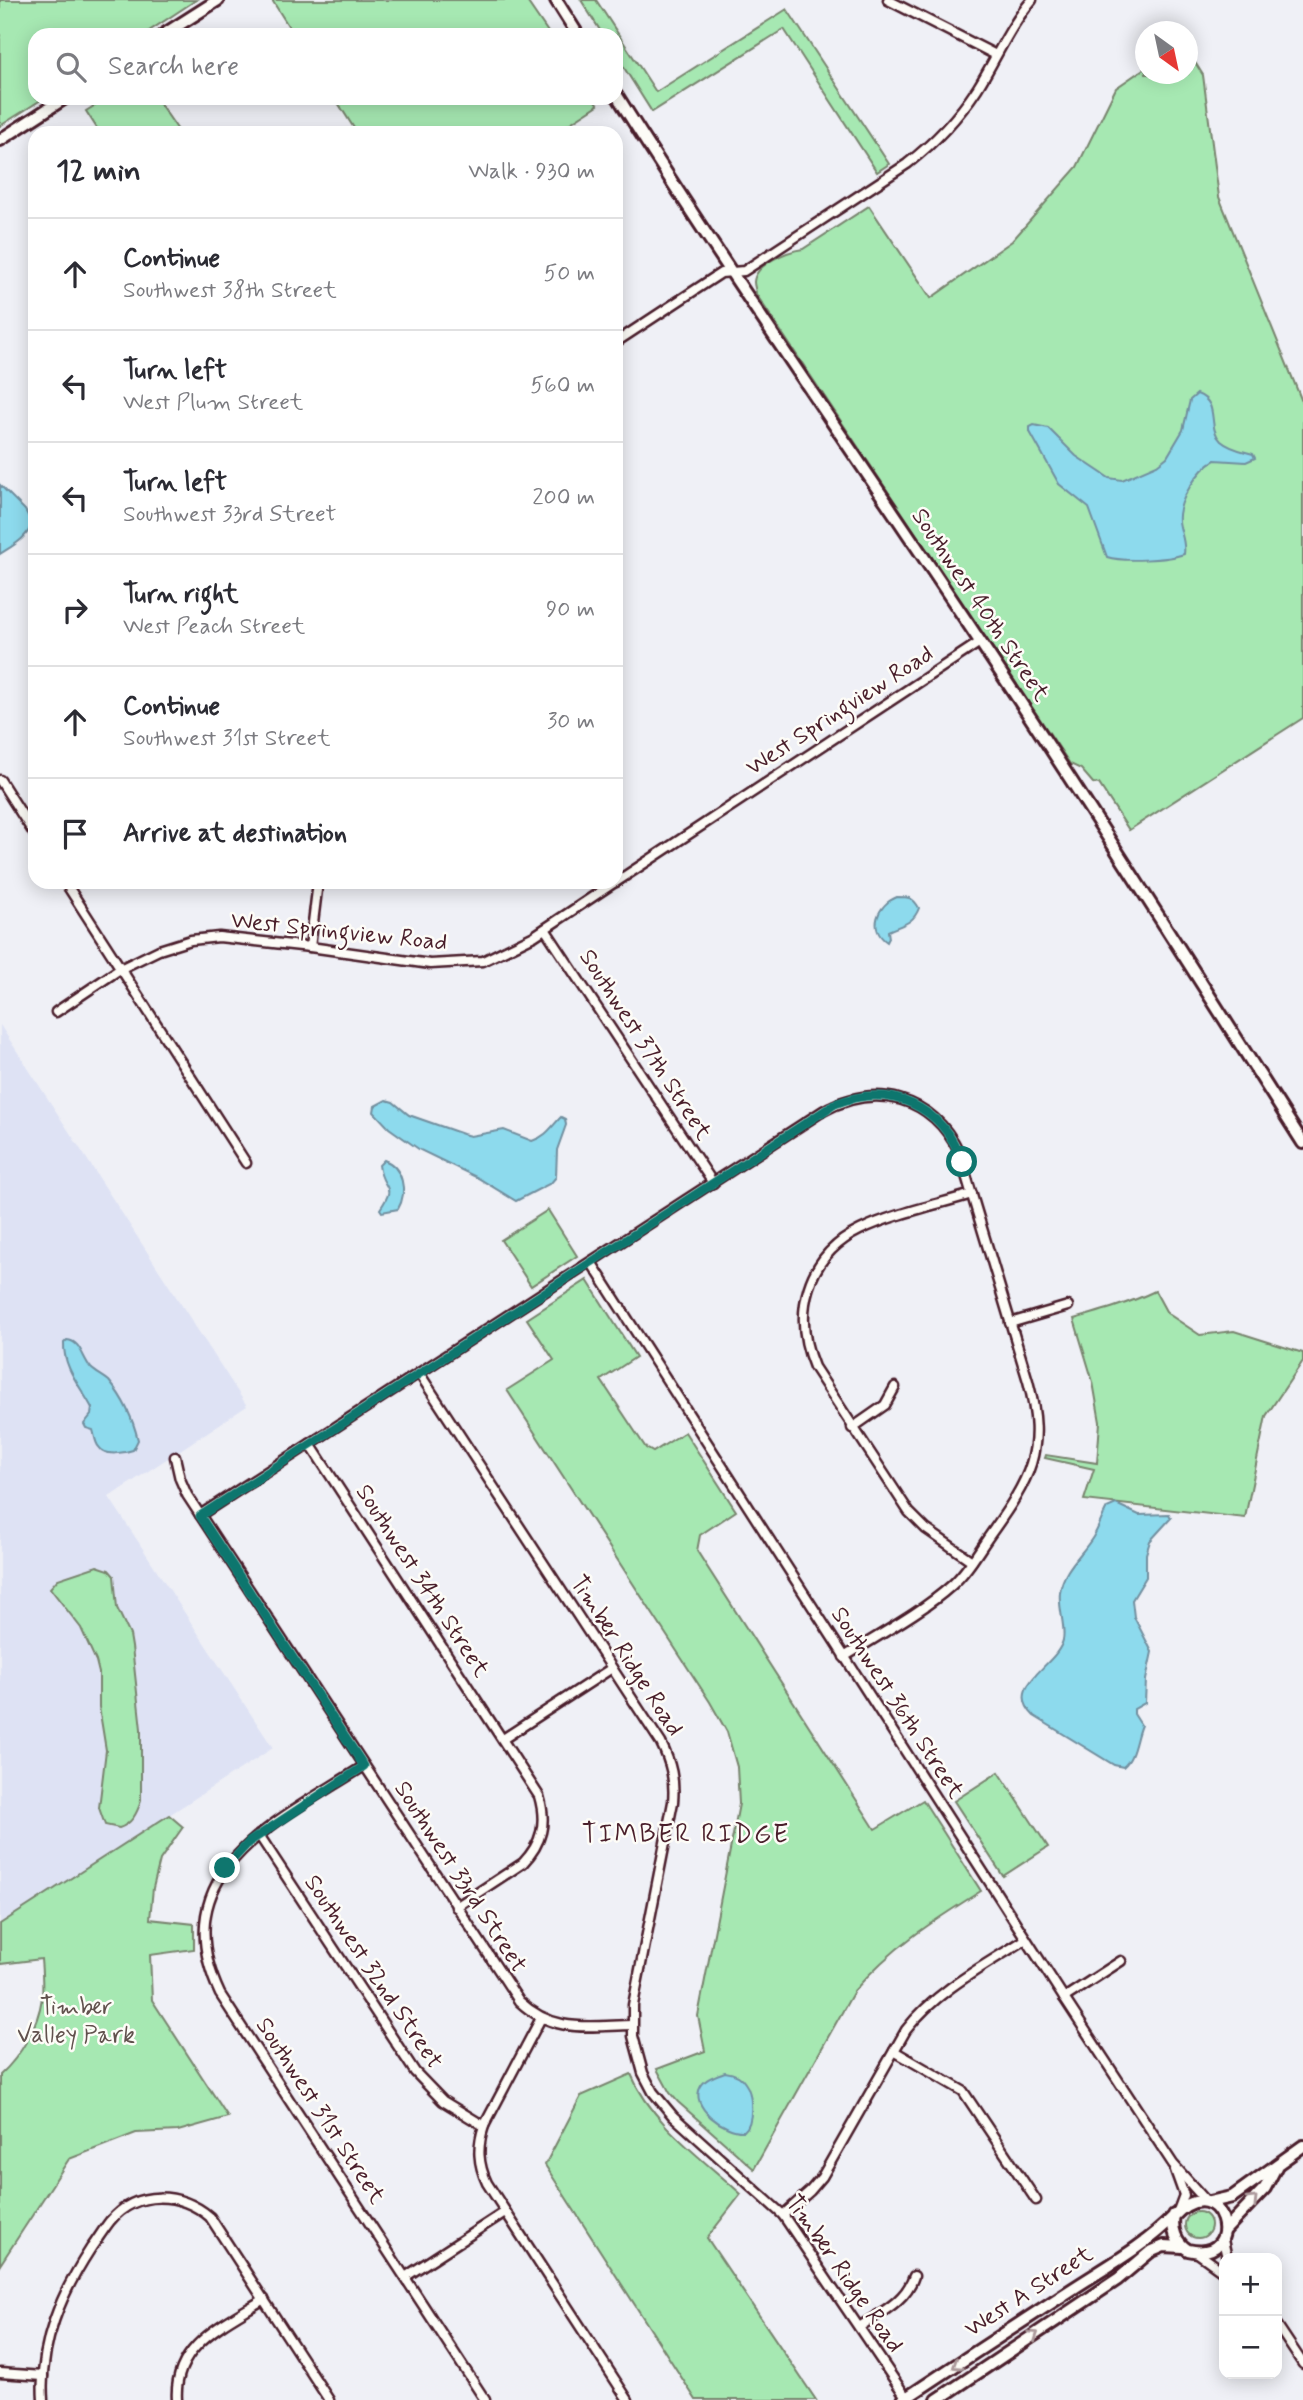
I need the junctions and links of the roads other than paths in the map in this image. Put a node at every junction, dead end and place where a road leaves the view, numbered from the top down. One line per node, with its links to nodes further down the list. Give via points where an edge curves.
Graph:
1 (218, 0): 5 (main road)
2 (556, 0): 6 (main road)
3 (888, 0): 7 (street)
4 (1032, 0): 7 (street)
5 (174, 28)
6 (574, 28)
7 (996, 55): 11 (street, via 961,111 924,150 744,271)
8 (54, 105): 10 (main road)
9 (623, 105): 11 (main road, Southwest 40th Street)
10 (0, 140)
11 (733, 273): 12 (street, via 721,273); 13 (main road, Southwest 40th Street)
12 (623, 337)
13 (980, 642): 16 (street, West Springview Road); 24 (main road, Southwest 40th Street)
14 (0, 780): 15 (street)
15 (28, 824)
16 (623, 877)
17 (69, 889): 22 (street)
18 (317, 889): 21 (street)
19 (605, 889): 20 (street, West Springview Road)
20 (545, 929): 21 (street, West Springview Road, via 498,955 470,963 430,964); 26 (street, Southwest 37th Street)
21 (310, 947): 22 (street, West Springview Road, via 219,937 191,940)
22 (120, 969): 23 (street, West Springview Road); 25 (street)
23 (55, 1012)
24 (1303, 1143)
25 (247, 1163)
26 (713, 1183): 27 (street, via 835,1104 886,1096 919,1108 941,1125 959,1152); 28 (street)
27 (972, 1195): 30 (street); 33 (street, via 848,1236 824,1258 812,1278 803,1327 809,1356)
28 (591, 1262): 31 (street); 38 (street, Southwest 36th Street)
29 (1069, 1306): 30 (street)
30 (1010, 1323): 37 (street, via 1037,1418 1034,1454 1020,1492)
31 (419, 1373): 34 (street); 39 (street, Timber Ridge Road)
32 (895, 1387): 33 (street, via 885,1405)
33 (852, 1428): 37 (street, via 909,1512)
34 (310, 1444): 36 (street); 40 (street, Southwest 34th Street)
35 (175, 1457): 36 (street, Southwest 33rd Street, via 180,1479)
36 (200, 1516): 41 (street, Southwest 33rd Street)
37 (972, 1561): 38 (street, via 941,1595)
38 (844, 1657): 44 (street, Southwest 36th Street)
39 (612, 1668): 40 (street); 48 (street, Timber Ridge Road, via 661,1743 674,1788)
40 (503, 1739): 43 (street, Southwest 34th Street, via 539,1797 542,1831 523,1863)
41 (364, 1766): 42 (street, Southwest 31st Street); 43 (street, Southwest 33rd Street)
42 (259, 1835): 50 (street, Southwest 32nd Street, via 415,2072 443,2101); 65 (street, Southwest 31st Street, via 236,1854 211,1896 205,1947 212,1977)
43 (456, 1907): 47 (street, Southwest 33rd Street, via 519,2001)
44 (1026, 1939): 46 (street, Southwest 36th Street); 49 (street, via 930,2003)
45 (1121, 1961): 46 (street)
46 (1064, 1998): 52 (street, Southwest 36th Street)
47 (541, 2018): 48 (street, Southwest 33rd Street, via 572,2027); 50 (street)
48 (632, 2025): 58 (street, Timber Ridge Road, via 639,2062 661,2103)
49 (894, 2050): 54 (street, via 963,2091); 58 (street, via 822,2177)
50 (484, 2126): 56 (street, via 481,2172)
51 (1303, 2146): 53 (main road)
52 (1173, 2164): 55 (street, Southwest 36th Street); 57 (street, Southwest 36th Street, via 1184,2195)
53 (1276, 2167): 55 (main road, via 1232,2197); 59 (main road, one-way to 53, via 1265,2188)
54 (1037, 2200)
55 (1208, 2202): 57 (main road, via 1190,2202); 59 (main road, via 1220,2213)
56 (505, 2212): 65 (street); 77 (street)
57 (1176, 2213): 60 (main road, via 1173,2229); 72 (main road, West A Street, one-way to 72, via 1130,2251)
58 (783, 2216): 67 (street, Timber Ridge Road)
59 (1224, 2235): 61 (main road, via 1209,2251); 62 (street)
60 (1183, 2247): 61 (main road); 78 (main road, West A Street, one-way to 60, via 1118,2279 1150,2252 1164,2246)
61 (1195, 2252): 63 (street)
62 (1226, 2253)
63 (1219, 2269)
64 (914, 2276): 67 (street, via 901,2298)
65 (405, 2277): 76 (street, Southwest 31st Street)
66 (264, 2299): 71 (street, via 210,2217 188,2202 163,2197 138,2201 109,2222 75,2273 51,2331); 74 (street, via 201,2340 178,2378); 75 (street)
67 (859, 2327): 72 (street, Timber Ridge Road)
68 (1282, 2332): 69 (street)
69 (1303, 2364)
70 (0, 2373): 71 (street)
71 (43, 2376): 73 (street)
72 (906, 2399)
73 (44, 2400)
74 (177, 2400)
75 (330, 2400)
76 (485, 2400)
77 (628, 2400)
78 (937, 2400)

